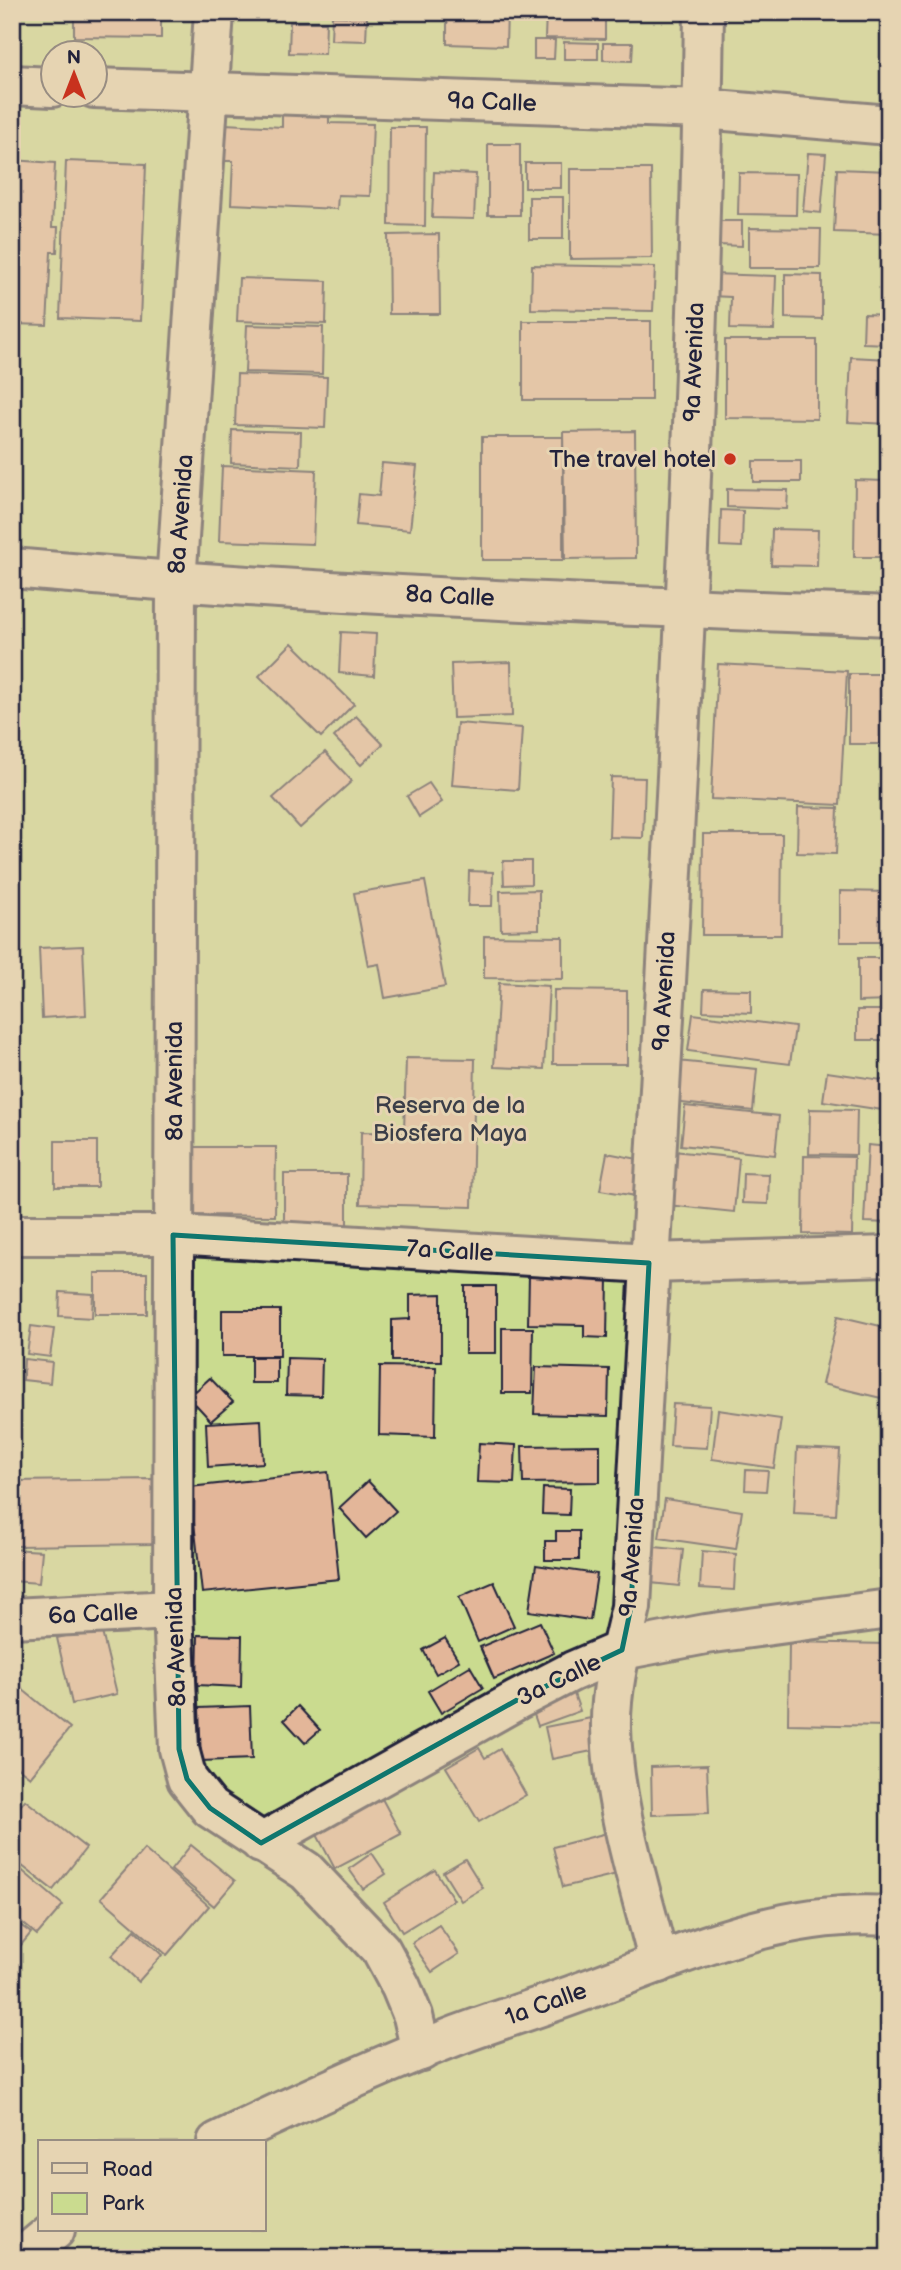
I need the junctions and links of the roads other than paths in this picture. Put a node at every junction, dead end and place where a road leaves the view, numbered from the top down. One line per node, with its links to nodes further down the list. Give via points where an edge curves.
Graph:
1 (214, 12): 6 (street, 8a Avenida)
2 (704, 12): 7 (street, 9a Avenida)
3 (12, 85): 4 (street)
4 (38, 86)
5 (108, 89): 6 (street, 9a Calle)
6 (209, 93): 7 (street, 9a Calle); 10 (street, 8a Avenida)
7 (703, 109): 8 (street, 9a Calle); 11 (street, 9a Avenida)
8 (889, 125)
9 (12, 568): 10 (street, 8a Calle)
10 (176, 583): 11 (street, 8a Calle); 14 (street, 8a Avenida)
11 (686, 608): 12 (street, 8a Calle); 16 (street, 9a Avenida)
12 (889, 616)
13 (12, 1235): 14 (street, 7a Calle)
14 (173, 1235): 16 (street, 7a Calle); 18 (street, 8a Avenida)
15 (889, 1256): 16 (street, 7a Calle)
16 (649, 1263): 20 (street, 9a Avenida, via 631,1607)
17 (889, 1609): 20 (street, 3a Calle)
18 (173, 1611): 19 (street, 6a Calle); 21 (street, 8a Avenida, via 179,1749 187,1779 210,1808)
19 (12, 1618)
20 (622, 1650): 21 (street, 3a Calle, via 528,1694); 23 (street, 9a Avenida, via 611,1727 616,1772)
21 (261, 1843): 24 (street, 8a Avenida, via 306,1871 381,1950 413,2016)
22 (889, 1916): 23 (street, 1a Calle, via 786,1924 725,1938)
23 (659, 1963): 24 (street, 1a Calle)
24 (421, 2051): 25 (street, 1a Calle)
25 (220, 2140)
26 (53, 2232): 27 (street)
27 (21, 2258)

